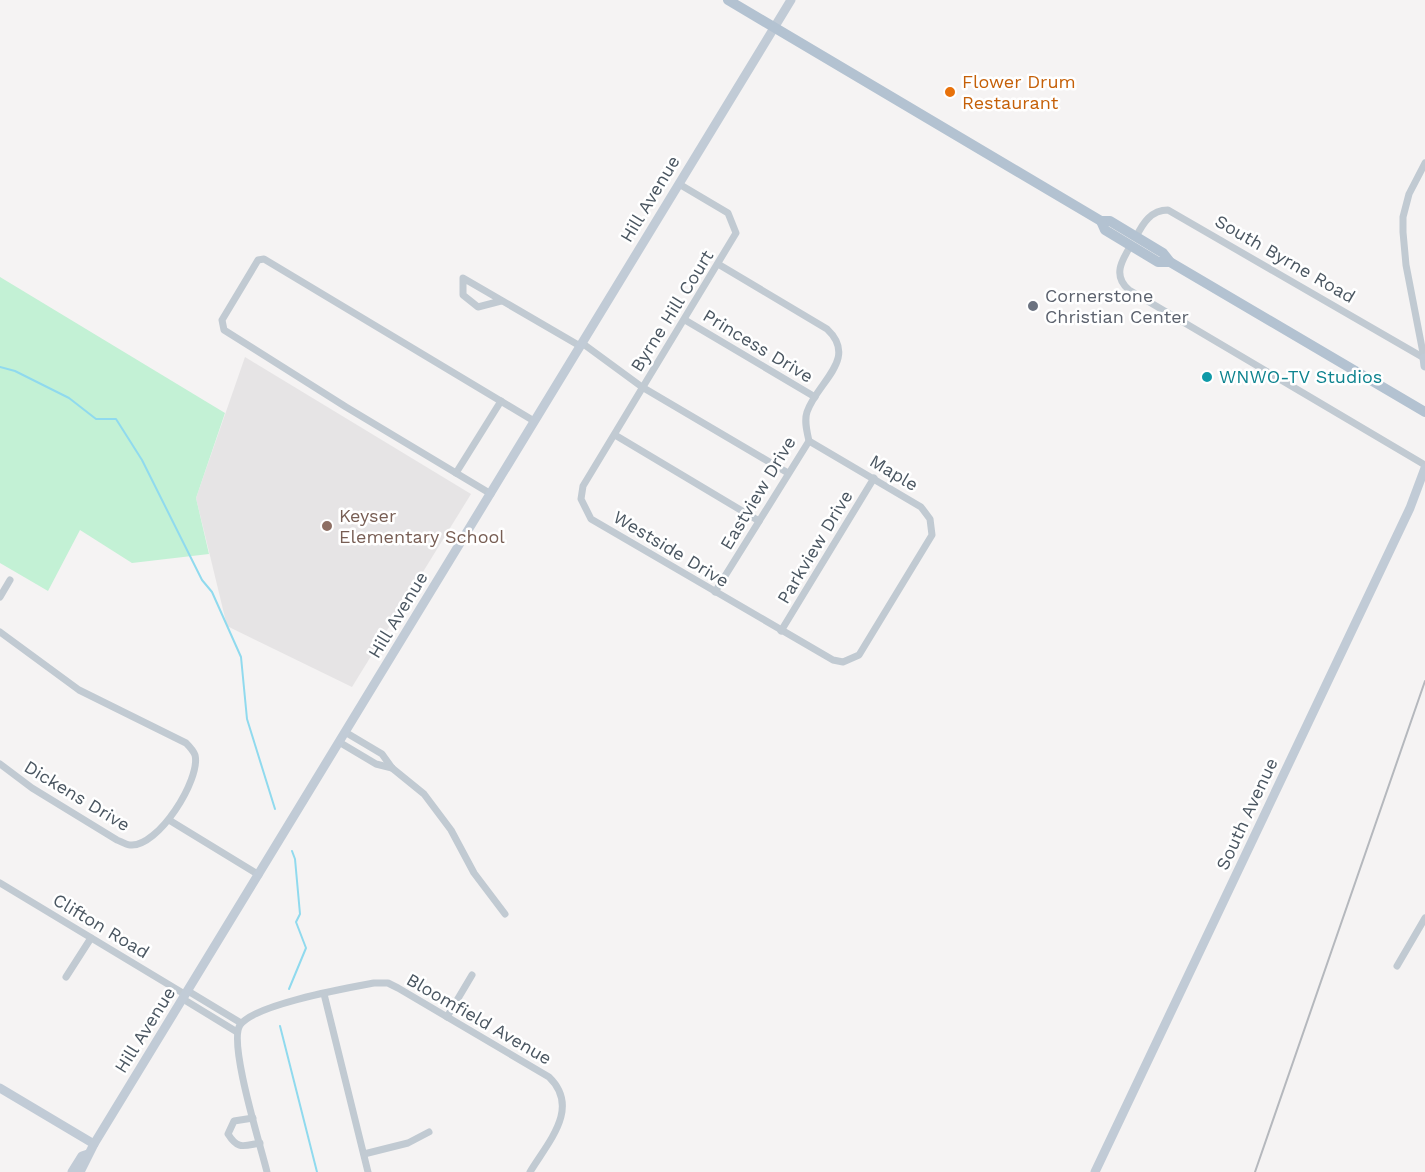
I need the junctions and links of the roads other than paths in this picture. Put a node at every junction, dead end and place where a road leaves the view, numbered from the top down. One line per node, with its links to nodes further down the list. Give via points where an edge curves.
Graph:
1 (728, 0): 3 (main road)
2 (791, 0): 3 (main road, Hill Avenue)
3 (774, 27): 5 (main road, Hill Avenue); 6 (main road, via 1101,221 1105,230)
4 (1425, 163): 11 (street, via 1409,194 1403,217 1406,265)
5 (679, 184): 7 (street, Byrne Hill Court, via 728,213 736,233); 10 (main road, Hill Avenue)
6 (1134, 241): 11 (street, South Byrne Road, via 1153,214 1168,210); 15 (main road, via 1158,262 1170,262); 19 (street, South Byrne Road, via 1119,272 1125,286)
7 (718, 264): 9 (street, Byrne Hill Court); 13 (street, Eastview Drive, via 835,337 840,349 837,362)
8 (501, 300): 8 (street, via 492,295 463,278 463,295 478,307); 10 (street)
9 (685, 320): 12 (street, Byrne Hill Court); 13 (street, Princess Drive)
10 (581, 344): 12 (street); 16 (main road, Hill Avenue)
11 (1424, 362)
12 (642, 387): 17 (street, Byrne Hill Court); 22 (street)
13 (815, 397): 18 (street, Eastview Drive, via 807,413)
14 (501, 401): 16 (street); 21 (street); 21 (street, via 264,259 258,261 222,320 224,330)
15 (1425, 412)
16 (534, 421): 24 (main road, Hill Avenue)
17 (615, 435): 20 (street, Byrne Hill Court); 25 (street)
18 (809, 441): 22 (street, Eastview Drive); 23 (street, Maple)
19 (1425, 466): 62 (main road, South Avenue, via 1410,508)
20 (592, 472): 27 (street, Westside Drive, via 583,486 581,499 591,519)
21 (456, 473): 24 (street)
22 (788, 473): 25 (street, Eastview Drive)
23 (874, 478): 29 (street, Parkview Drive); 31 (street, Maple, via 921,507 930,519 932,535 859,655 843,662)
24 (490, 494): 32 (main road, Hill Avenue)
25 (759, 521): 27 (street, Eastview Drive)
26 (10, 580): 28 (street)
27 (715, 592): 29 (street, Westside Drive)
28 (0, 597)
29 (781, 631): 31 (street, Westside Drive)
30 (0, 632): 36 (street, via 79,690 192,748 192,779)
31 (826, 656)
32 (345, 732): 33 (main road, Hill Avenue); 35 (street, via 382,754)
33 (339, 742): 35 (street, via 376,764); 37 (main road, Hill Avenue)
34 (0, 764): 36 (street, Dickens Drive, via 32,788 130,845 141,843)
35 (393, 768): 39 (street, via 424,794)
36 (169, 820): 37 (street)
37 (259, 875): 46 (main road, Hill Avenue)
38 (0, 883): 41 (street, Clifton Road)
39 (505, 914)
40 (1425, 918): 42 (street)
41 (91, 938): 44 (street); 46 (street, Clifton Road)
42 (1397, 966)
43 (472, 975): 47 (street)
44 (66, 977)
45 (324, 994): 47 (street, Bloomfield Avenue, via 388,983); 48 (street, Bloomfield Avenue, via 276,1006); 56 (street)
46 (186, 995): 48 (street); 49 (street); 54 (main road, Hill Avenue)
47 (447, 1017): 61 (street, Bloomfield Avenue, via 558,1086 564,1112)
48 (242, 1023): 49 (street)
49 (237, 1032): 51 (street, via 238,1054)
50 (0, 1088): 54 (main road)
51 (253, 1118): 53 (street); 53 (street, via 234,1121 228,1134 240,1146)
52 (429, 1132): 56 (street, via 408,1143)
53 (260, 1143): 59 (street)
54 (94, 1144): 55 (main road, Hill Avenue)
55 (88, 1154): 57 (main road, Hill Avenue, via 82,1156); 58 (main road, Hill Avenue)
56 (364, 1154): 60 (street)
57 (72, 1172)
58 (80, 1172)
59 (267, 1172)
60 (368, 1172)
61 (530, 1172)
62 (1095, 1172)

